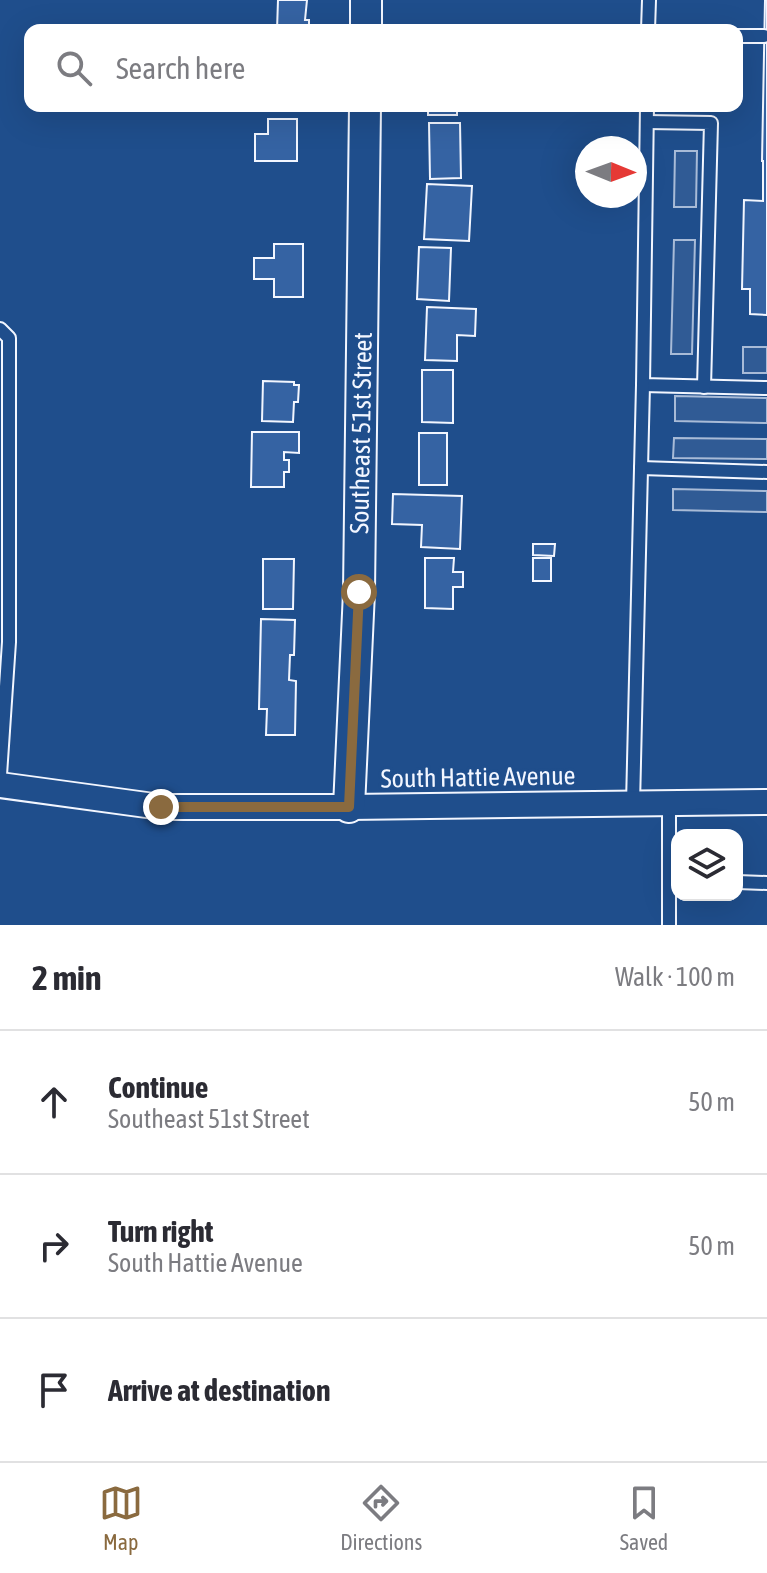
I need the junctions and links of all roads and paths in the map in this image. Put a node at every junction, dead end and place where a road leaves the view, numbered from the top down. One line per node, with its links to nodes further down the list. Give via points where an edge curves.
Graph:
1 (366, 0): 3 (street)
2 (649, 0): 4 (lane)
3 (366, 24)
4 (648, 24)
5 (743, 36): 6 (lane)
6 (764, 36)
7 (365, 112): 21 (street, Southeast 51st Street, via 359,592)
8 (647, 112): 9 (lane)
9 (647, 122): 11 (lane); 12 (lane, via 711,123)
10 (0, 329): 16 (lane, via 9,338 9,642)
11 (643, 385): 12 (lane); 14 (lane)
12 (704, 387): 13 (lane)
13 (767, 388)
14 (641, 468): 15 (lane); 20 (lane)
15 (767, 472)
16 (0, 775)
17 (0, 785): 21 (street, South Hattie Avenue, via 161,807)
18 (767, 802): 19 (street, South Hattie Avenue)
19 (669, 803): 20 (street, South Hattie Avenue); 22 (lane)
20 (633, 804): 21 (street, South Hattie Avenue)
21 (349, 807)
22 (671, 842)
23 (743, 882): 24 (lane)
24 (767, 883)
25 (671, 901): 26 (lane)
26 (669, 925)

